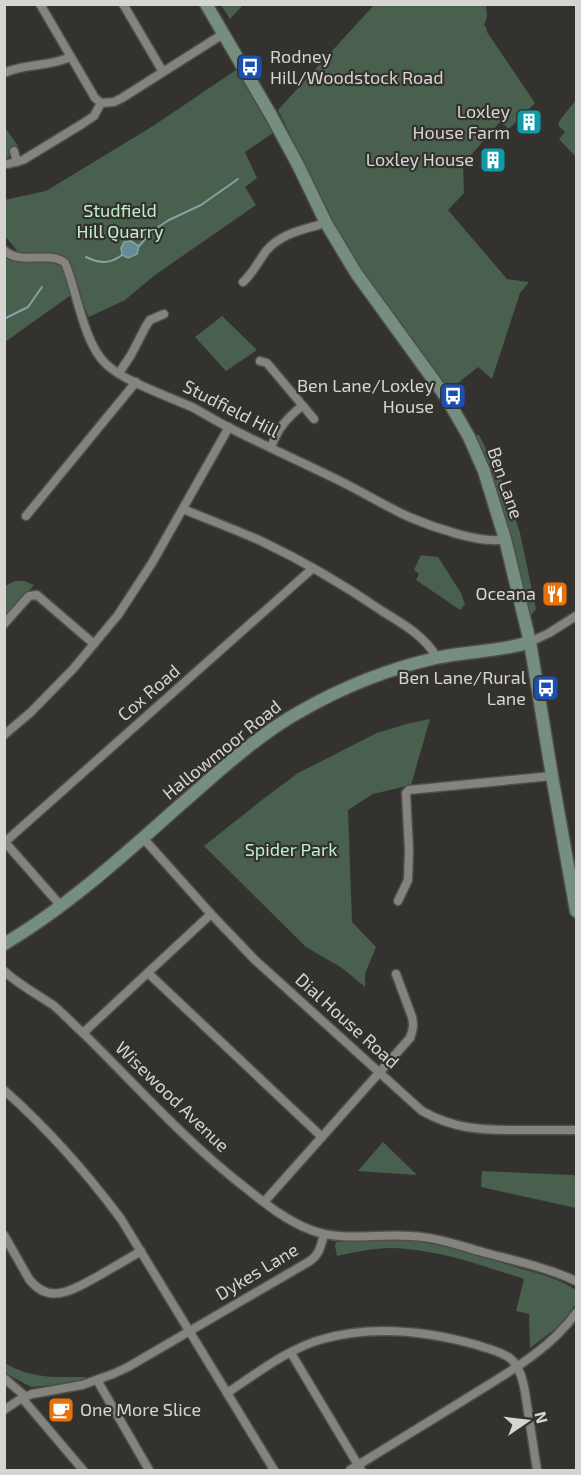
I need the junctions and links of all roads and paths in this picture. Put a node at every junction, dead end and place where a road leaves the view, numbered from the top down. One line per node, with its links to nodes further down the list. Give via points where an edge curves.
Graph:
1 (40, 4): 5 (street)
2 (123, 4): 6 (street)
3 (206, 4): 4 (street, Ben Lane)
4 (223, 34): 6 (street); 10 (street, Ben Lane, via 272,117)
5 (70, 57): 7 (street); 8 (street)
6 (163, 72): 8 (street, via 114,102)
7 (4, 73)
8 (101, 103): 9 (street, via 89,120 13,163)
9 (15, 151)
10 (326, 223): 12 (street, via 272,244); 23 (street, Ben Lane, via 356,273 463,424 484,471)
11 (4, 250): 15 (street, Studfield Hill, via 17,256 65,262 95,350)
12 (243, 282)
13 (164, 314): 15 (street, via 150,320)
14 (260, 361): 17 (street, via 267,363)
15 (119, 373): 16 (street, Studfield Hill)
16 (136, 382): 19 (street, Studfield Hill); 22 (street)
17 (302, 406): 18 (street); 20 (street, via 280,427)
18 (314, 420)
19 (229, 428): 20 (street, Studfield Hill); 21 (street)
20 (271, 448): 23 (street, Studfield Hill, via 409,517 465,535)
21 (183, 509): 24 (street, via 261,541); 28 (street, via 137,587)
22 (26, 516)
23 (505, 539): 27 (street, Ben Lane)
24 (313, 568): 29 (street, via 399,622 427,643); 33 (street, Cox Road)
25 (576, 616): 27 (street)
26 (4, 624): 28 (street, via 28,596 36,595)
27 (530, 642): 29 (street, Hallowmoor Road); 31 (street, Ben Lane)
28 (94, 644): 30 (street, via 52,692)
29 (437, 658): 32 (street, Hallowmoor Road, via 383,673 298,712 216,773)
30 (4, 735)
31 (552, 776): 34 (street, via 409,790 408,880); 36 (street, Ben Lane)
32 (143, 838): 35 (street, Hallowmoor Road); 37 (street, Dial House Road)
33 (5, 841): 35 (street)
34 (398, 901)
35 (60, 906): 38 (street, Hallowmoor Road)
36 (576, 908)
37 (211, 914): 40 (street); 43 (street, Dial House Road, via 255,960)
38 (4, 944)
39 (4, 971): 42 (street, Wisewood Avenue, via 54,1006)
40 (148, 973): 42 (street); 46 (street)
41 (396, 974): 43 (street, via 412,1017 413,1031)
42 (83, 1033): 47 (street, Wisewood Avenue, via 179,1130)
43 (379, 1073): 45 (street, Dial House Road, via 422,1111 450,1124 485,1130); 46 (street)
44 (4, 1090): 50 (street, via 36,1119 98,1188)
45 (576, 1130)
46 (322, 1137): 47 (street)
47 (264, 1202): 48 (street, Wisewood Avenue, via 299,1225)
48 (324, 1234): 52 (street, via 431,1238); 55 (street, Dykes Lane, via 316,1256)
49 (4, 1235): 50 (street, via 33,1285 55,1294 72,1290)
50 (141, 1251): 55 (street)
51 (576, 1273): 52 (street)
52 (564, 1275): 53 (street)
53 (576, 1281)
54 (576, 1313): 57 (street, via 560,1334)
55 (190, 1331): 59 (street, Dykes Lane); 60 (street)
56 (291, 1353): 57 (street, via 321,1339 393,1331 440,1336 493,1350); 60 (street); 63 (street)
57 (517, 1367): 63 (street); 67 (street, via 523,1380)
58 (4, 1378): 61 (street)
59 (97, 1380): 61 (street, Dykes Lane); 65 (street)
60 (227, 1393): 66 (street)
61 (24, 1397): 62 (street, Dykes Lane); 64 (street)
62 (4, 1410)
63 (357, 1469)
64 (83, 1470)
65 (149, 1470)
66 (274, 1470)
67 (537, 1470)

